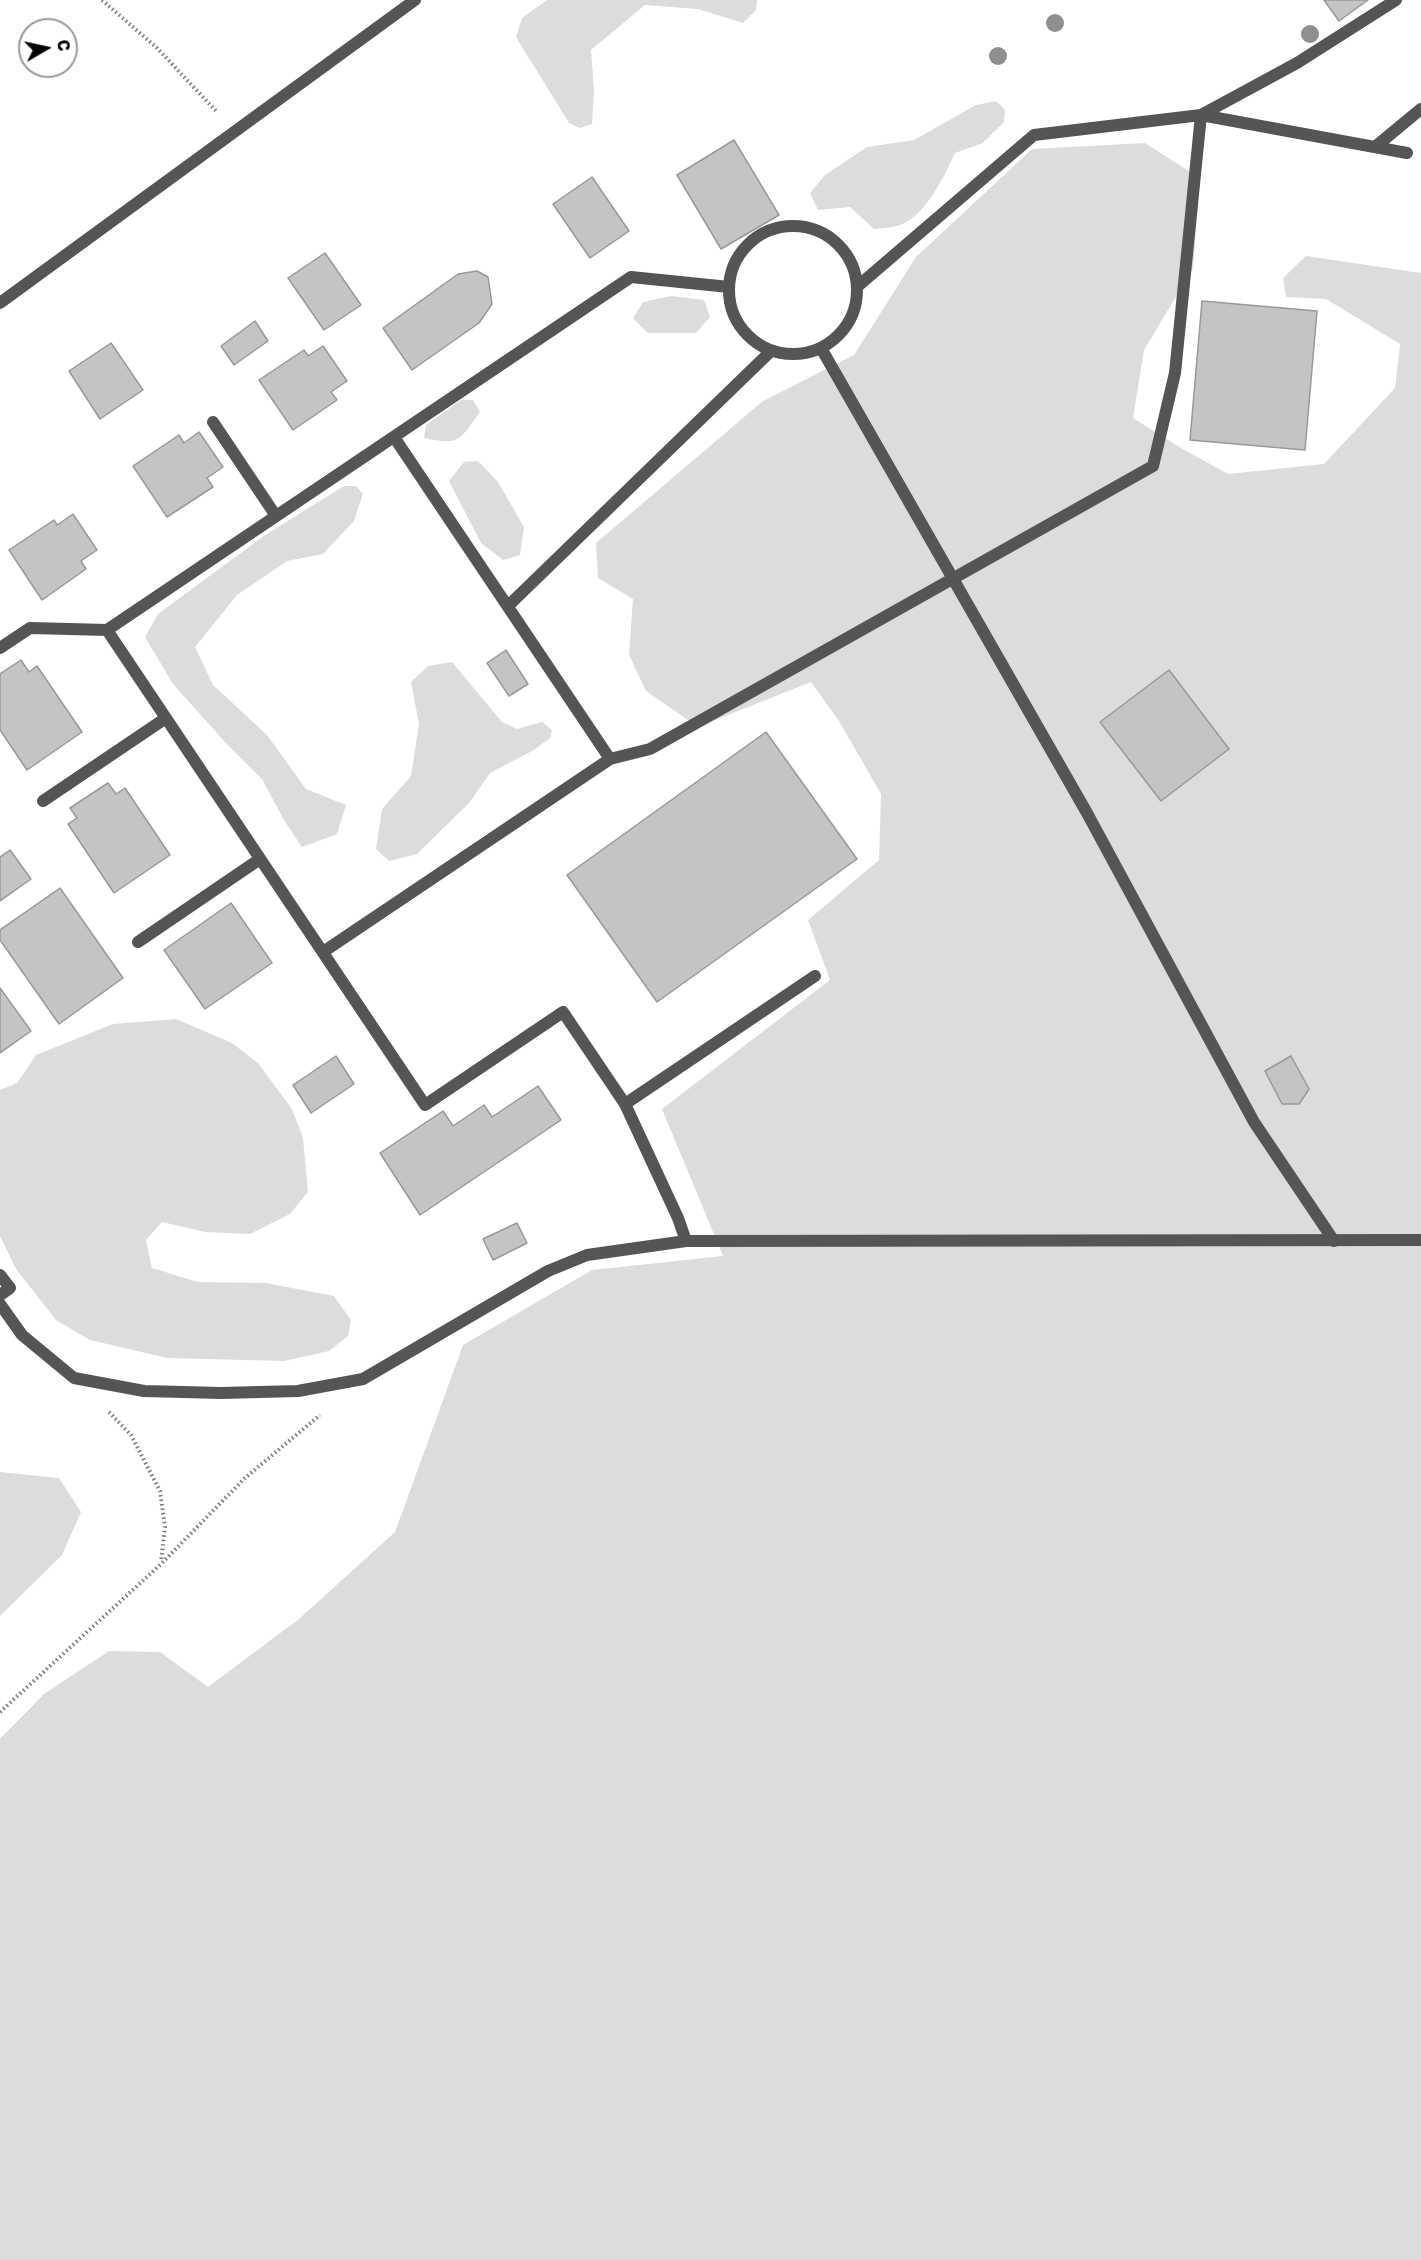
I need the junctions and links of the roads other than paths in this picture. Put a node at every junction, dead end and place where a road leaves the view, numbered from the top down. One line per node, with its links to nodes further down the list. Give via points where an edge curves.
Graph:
1 (415, 0): 9 (street)
2 (1396, 0): 4 (street, via 1297,63)
3 (1421, 109): 5 (street)
4 (1201, 115): 5 (street); 7 (street, via 1034,135); 15 (street, via 1175,373 1153,466)
5 (1375, 147): 6 (street)
6 (1407, 153)
7 (858, 286): 8 (street, via 852,263 838,243 817,230 793,225 769,230 749,243 734,263); 10 (street, via 854,311 841,333)
8 (729, 287): 11 (street, via 731,307 739,326); 13 (street, via 632,277)
9 (0, 303)
10 (821, 348): 11 (street, via 796,355); 15 (street)
11 (771, 351): 16 (street)
12 (213, 422): 14 (street)
13 (394, 437): 14 (street); 16 (street)
14 (276, 516): 17 (street)
15 (953, 579): 20 (street, via 650,749); 29 (street, via 1087,813 1254,1122)
16 (508, 606): 20 (street)
17 (107, 630): 18 (street, via 30,628); 19 (street)
18 (0, 648)
19 (166, 718): 21 (street); 22 (street)
20 (610, 759): 24 (street)
21 (43, 801)
22 (260, 859): 23 (street); 24 (street)
23 (138, 942)
24 (323, 952): 26 (street, via 425,1105 563,1012)
25 (815, 976): 26 (street)
26 (625, 1104): 27 (street)
27 (686, 1240): 29 (street); 32 (street, via 587,1255 548,1271 363,1379 298,1391 144,1391 74,1378 22,1335)
28 (1421, 1240): 29 (street)
29 (1334, 1241)
30 (0, 1275): 31 (street, via 9,1288)
31 (0, 1295)
32 (0, 1304)

